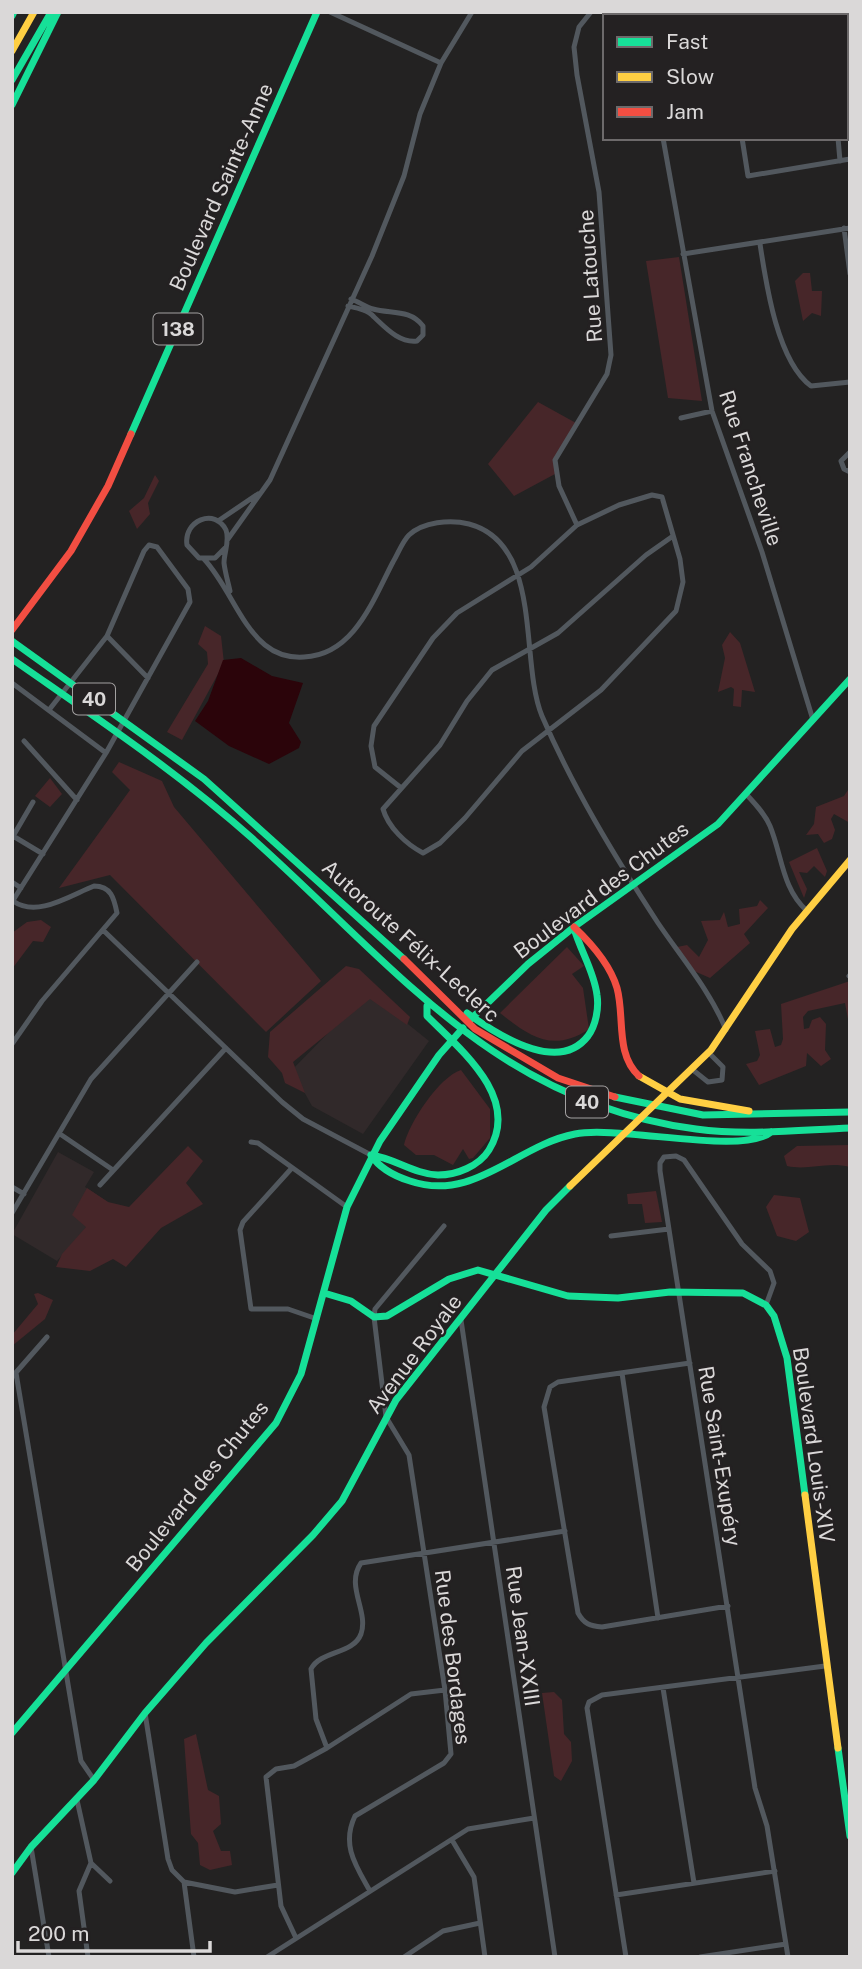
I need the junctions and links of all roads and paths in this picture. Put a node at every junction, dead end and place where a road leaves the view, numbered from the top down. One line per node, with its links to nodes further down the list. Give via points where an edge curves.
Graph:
1 (34, 12): 8 (main road)
2 (51, 12): 10 (main road)
3 (58, 12): 11 (main road)
4 (317, 12): 37 (main road, Boulevard Sainte-Anne / 138, via 108,486 71,551)
5 (330, 12): 9 (street)
6 (472, 12): 9 (street)
7 (591, 12): 30 (street, Rue Latouche, via 579,27 574,47 599,191 611,355 607,374 555,460 559,486)
8 (12, 51)
9 (441, 63): 21 (street, via 420,114 404,176)
10 (12, 80)
11 (12, 105)
12 (663, 140): 19 (street, Rue Francheville)
13 (741, 140): 16 (street, via 748,176)
14 (838, 140): 16 (street)
15 (850, 159): 16 (street)
16 (840, 161)
17 (847, 228): 18 (street); 20 (street)
18 (760, 244): 19 (street); 23 (street, via 771,311 800,374 811,386)
19 (683, 254): 24 (street, Rue Francheville)
20 (850, 274)
21 (351, 299): 22 (street); 22 (street, via 375,310 414,318 423,326 423,335 417,341 405,340 381,327 373,315)
22 (348, 306): 28 (street)
23 (850, 382)
24 (712, 411): 25 (street); 46 (street, Rue Francheville)
25 (681, 418)
26 (850, 452): 27 (street, via 841,461)
27 (850, 472)
28 (261, 493): 29 (street); 32 (street)
29 (218, 521): 32 (street); 34 (street, via 197,521 187,534 190,550)
30 (577, 525): 31 (street, via 652,495 662,497); 35 (street, via 548,554)
31 (673, 536): 40 (street, via 558,633); 47 (street, via 683,582 677,611 601,690)
32 (228, 539): 33 (street)
33 (225, 548): 34 (street, via 215,558); 36 (street)
34 (204, 559): 36 (street)
35 (516, 575): 36 (street, via 497,542 470,524 420,527 407,537 358,627 313,657 280,655 266,646 251,632); 40 (street, via 527,611); 50 (street, via 457,613 433,638 374,726 371,746 376,767)
36 (231, 593)
37 (12, 630)
38 (107, 636): 42 (street); 42 (street, via 144,551 149,545 157,547 190,602); 45 (street)
39 (12, 641): 65 (main road, Autoroute Félix-Leclerc / 40, via 176,758 265,831)
40 (530, 649): 47 (street, via 536,696); 50 (street, via 482,680 440,745)
41 (12, 659): 67 (main road, Autoroute Félix-Leclerc / 40, via 198,791)
42 (148, 678): 49 (street)
43 (850, 679): 46 (main road, Boulevard des Chutes)
44 (12, 683): 45 (street)
45 (49, 710): 49 (street)
46 (814, 720): 51 (main road, Boulevard des Chutes)
47 (548, 728): 50 (street, via 430,851 413,848 386,820 383,808); 58 (street)
48 (24, 741): 52 (street)
49 (106, 752): 52 (street)
50 (400, 787)
51 (747, 795): 58 (main road, Boulevard des Chutes, via 718,824); 61 (street, via 769,823 788,884)
52 (77, 800): 55 (street)
53 (33, 802): 54 (street)
54 (13, 837): 55 (street)
55 (43, 854): 59 (street)
56 (850, 860): 61 (main road, Avenue Royale)
57 (12, 881): 59 (street)
58 (634, 886): 62 (main road, Boulevard des Chutes); 68 (street)
59 (21, 888): 60 (street)
60 (13, 902): 63 (street, via 24,909 37,909 103,886 110,891 117,913)
61 (807, 911): 68 (main road, Avenue Royale)
62 (574, 927): 65 (main road, via 592,974 597,1006 588,1038 575,1047 542,1051 519,1044); 74 (main road, via 600,955 618,988 621,1035 629,1065 673,1096); 79 (main road, Boulevard des Chutes, via 527,964 439,1055)
63 (104, 931): 66 (street); 69 (street, via 42,1001)
64 (197, 962): 66 (street)
65 (438, 992): 74 (main road, Autoroute Félix-Leclerc / 40, via 475,1028 558,1077 665,1110)
66 (170, 994): 70 (street); 77 (street, via 91,1079)
67 (427, 1006): 76 (main road, Autoroute Félix-Leclerc / 40, via 475,1044 549,1086 592,1103 678,1126); 79 (main road, via 427,1016 480,1071 493,1093 499,1117 497,1136 478,1162 460,1172 421,1173)
68 (726, 1030): 71 (main road, Avenue Royale)
69 (12, 1044)
70 (226, 1048): 79 (street, via 303,1119); 81 (street)
71 (708, 1052): 72 (main road, Avenue Royale); 72 (street, via 723,1067 722,1080 708,1082)
72 (693, 1070): 90 (main road, Avenue Royale, via 546,1210)
73 (850, 1112): 74 (main road, Autoroute Félix-Leclerc / 40)
74 (758, 1115)
75 (850, 1128): 76 (main road, Autoroute Félix-Leclerc / 40)
76 (771, 1132): 79 (main road, via 763,1139 720,1141 608,1131 567,1134 512,1159 479,1181 447,1188 407,1181 377,1165)
77 (60, 1134): 81 (street); 84 (street)
78 (251, 1142): 80 (street)
79 (372, 1155): 85 (main road, Boulevard des Chutes)
80 (291, 1168): 85 (street); 95 (street, via 240,1230 248,1297 251,1309 288,1309)
81 (113, 1170): 82 (street)
82 (100, 1185)
83 (12, 1187): 84 (street)
84 (24, 1194): 86 (street)
85 (346, 1207): 91 (main road, Boulevard des Chutes)
86 (12, 1213)
87 (444, 1226): 94 (street, via 374,1309)
88 (669, 1229): 89 (street); 92 (street, Rue Saint-Exupéry); 93 (street, Rue Saint-Exupéry, via 660,1163 668,1155 684,1160 742,1244 771,1271 774,1283)
89 (611, 1236)
90 (496, 1274): 92 (main road, via 568,1296); 94 (main road, via 466,1272 404,1308); 96 (main road, Avenue Royale)
91 (324, 1293): 94 (main road, via 351,1301); 95 (main road, Boulevard des Chutes)
92 (679, 1293): 93 (main road, via 743,1293); 98 (street, Rue Saint-Exupéry)
93 (766, 1305): 107 (main road, Boulevard Louis-XIV, via 780,1330 787,1358)
94 (374, 1317): 101 (street)
95 (317, 1319): 108 (main road, Boulevard des Chutes, via 301,1374 276,1423)
96 (461, 1320): 101 (main road, Avenue Royale); 103 (street, Rue Jean-XXIII)
97 (47, 1337): 100 (street)
98 (690, 1363): 99 (street); 105 (street, Rue Saint-Exupéry)
99 (622, 1373): 102 (street, via 558,1382 545,1395); 106 (street)
100 (14, 1375): 108 (street)
101 (386, 1417): 104 (street, Rue des Bordages, via 409,1455); 112 (main road, Avenue Royale, via 342,1501)
102 (565, 1531): 103 (street); 106 (street, via 583,1621 602,1627)
103 (493, 1542): 104 (street); 117 (street, Rue Jean-XXIII)
104 (424, 1552): 111 (street, Rue des Bordages); 114 (street, via 370,1560 357,1569 362,1632 348,1647 320,1659 311,1669 316,1720)
105 (728, 1606): 106 (street); 109 (street, Rue Saint-Exupéry)
106 (658, 1618)
107 (825, 1667): 109 (street); 118 (main road, Boulevard Louis-XIV)
108 (64, 1673): 113 (main road, Boulevard des Chutes); 115 (street, via 81,1761)
109 (738, 1677): 110 (street); 122 (street, Rue Saint-Exupéry, via 755,1788)
110 (663, 1688): 126 (street); 129 (street, via 603,1695 587,1708)
111 (445, 1690): 114 (street, via 411,1694); 128 (street, Rue des Bordages, via 451,1754 355,1816 349,1828 352,1860)
112 (145, 1713): 115 (main road, Avenue Royale); 125 (street, via 168,1859)
113 (13, 1730)
114 (327, 1748): 127 (street, via 265,1777)
115 (94, 1780): 116 (main road, Avenue Royale)
116 (77, 1800): 120 (main road, Avenue Royale); 121 (street)
117 (534, 1818): 119 (street, via 482,1825); 139 (street, Rue Jean-XXIII)
118 (850, 1836)
119 (452, 1840): 128 (street); 130 (street, via 474,1877)
120 (31, 1847): 123 (main road, Avenue Royale); 133 (street)
121 (91, 1863): 124 (street); 134 (street, via 79,1891)
122 (775, 1871): 126 (street); 132 (street, Rue Saint-Exupéry)
123 (12, 1873)
124 (110, 1881)
125 (184, 1882): 127 (street, via 235,1892); 135 (street)
126 (694, 1883): 129 (street)
127 (278, 1885): 131 (street)
128 (370, 1891): 131 (street)
129 (616, 1895): 140 (street)
130 (480, 1923): 137 (street, via 443,1931); 138 (street)
131 (296, 1938): 136 (street)
132 (786, 1944): 141 (street); 142 (street, Rue Saint-Exupéry)
133 (49, 1957)
134 (88, 1957)
135 (194, 1957)
136 (267, 1957)
137 (404, 1957)
138 (485, 1957)
139 (555, 1957)
140 (626, 1957)
141 (700, 1957)
142 (788, 1957)

